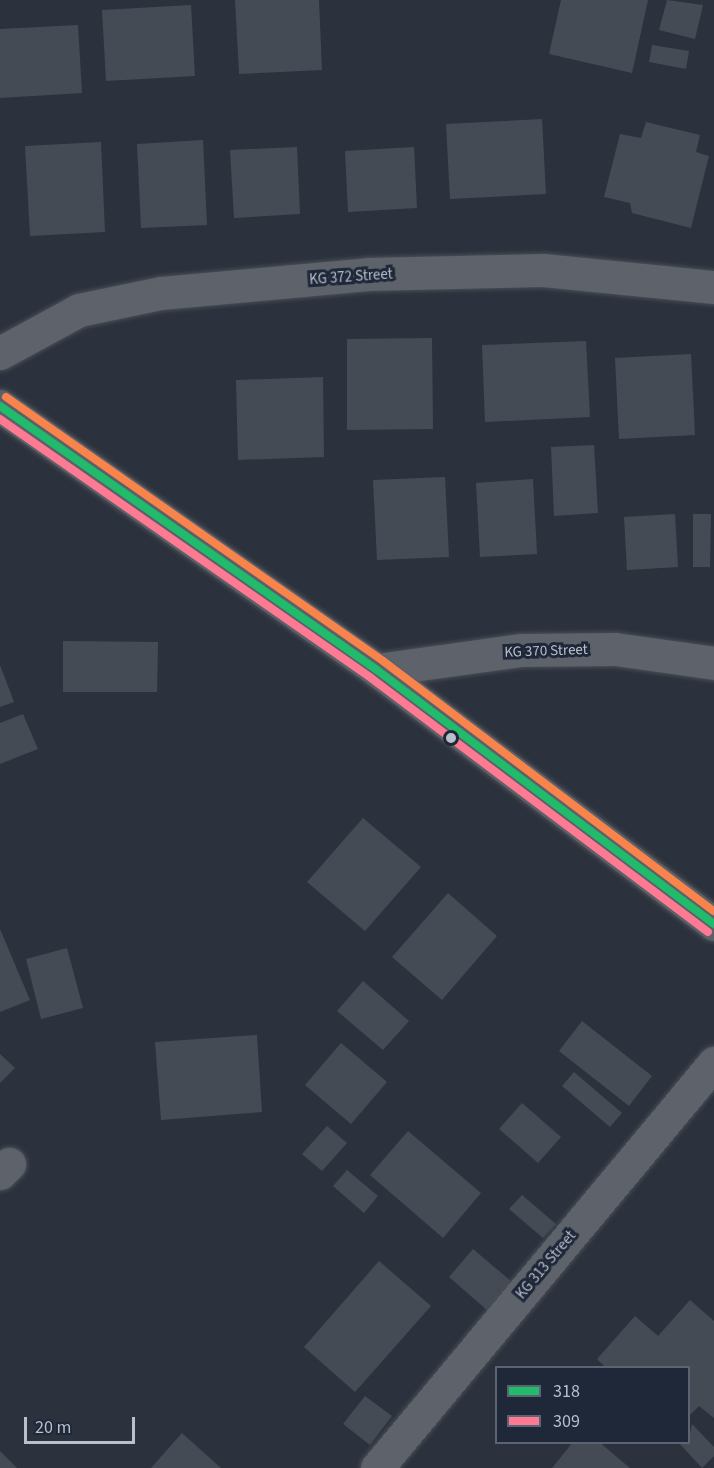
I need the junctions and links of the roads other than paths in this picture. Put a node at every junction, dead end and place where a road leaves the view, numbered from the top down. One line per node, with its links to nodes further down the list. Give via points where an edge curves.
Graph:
1 (714, 287): 2 (street, KG 372 Street, via 543,270 368,274 161,293 79,310)
2 (0, 353)
3 (0, 406): 5 (main road)
4 (714, 663): 5 (street, KG 370 Street, via 615,649 522,650)
5 (377, 670): 6 (main road)
6 (714, 924)
7 (714, 1063): 8 (street, KG 313 Street)
8 (377, 1468)

